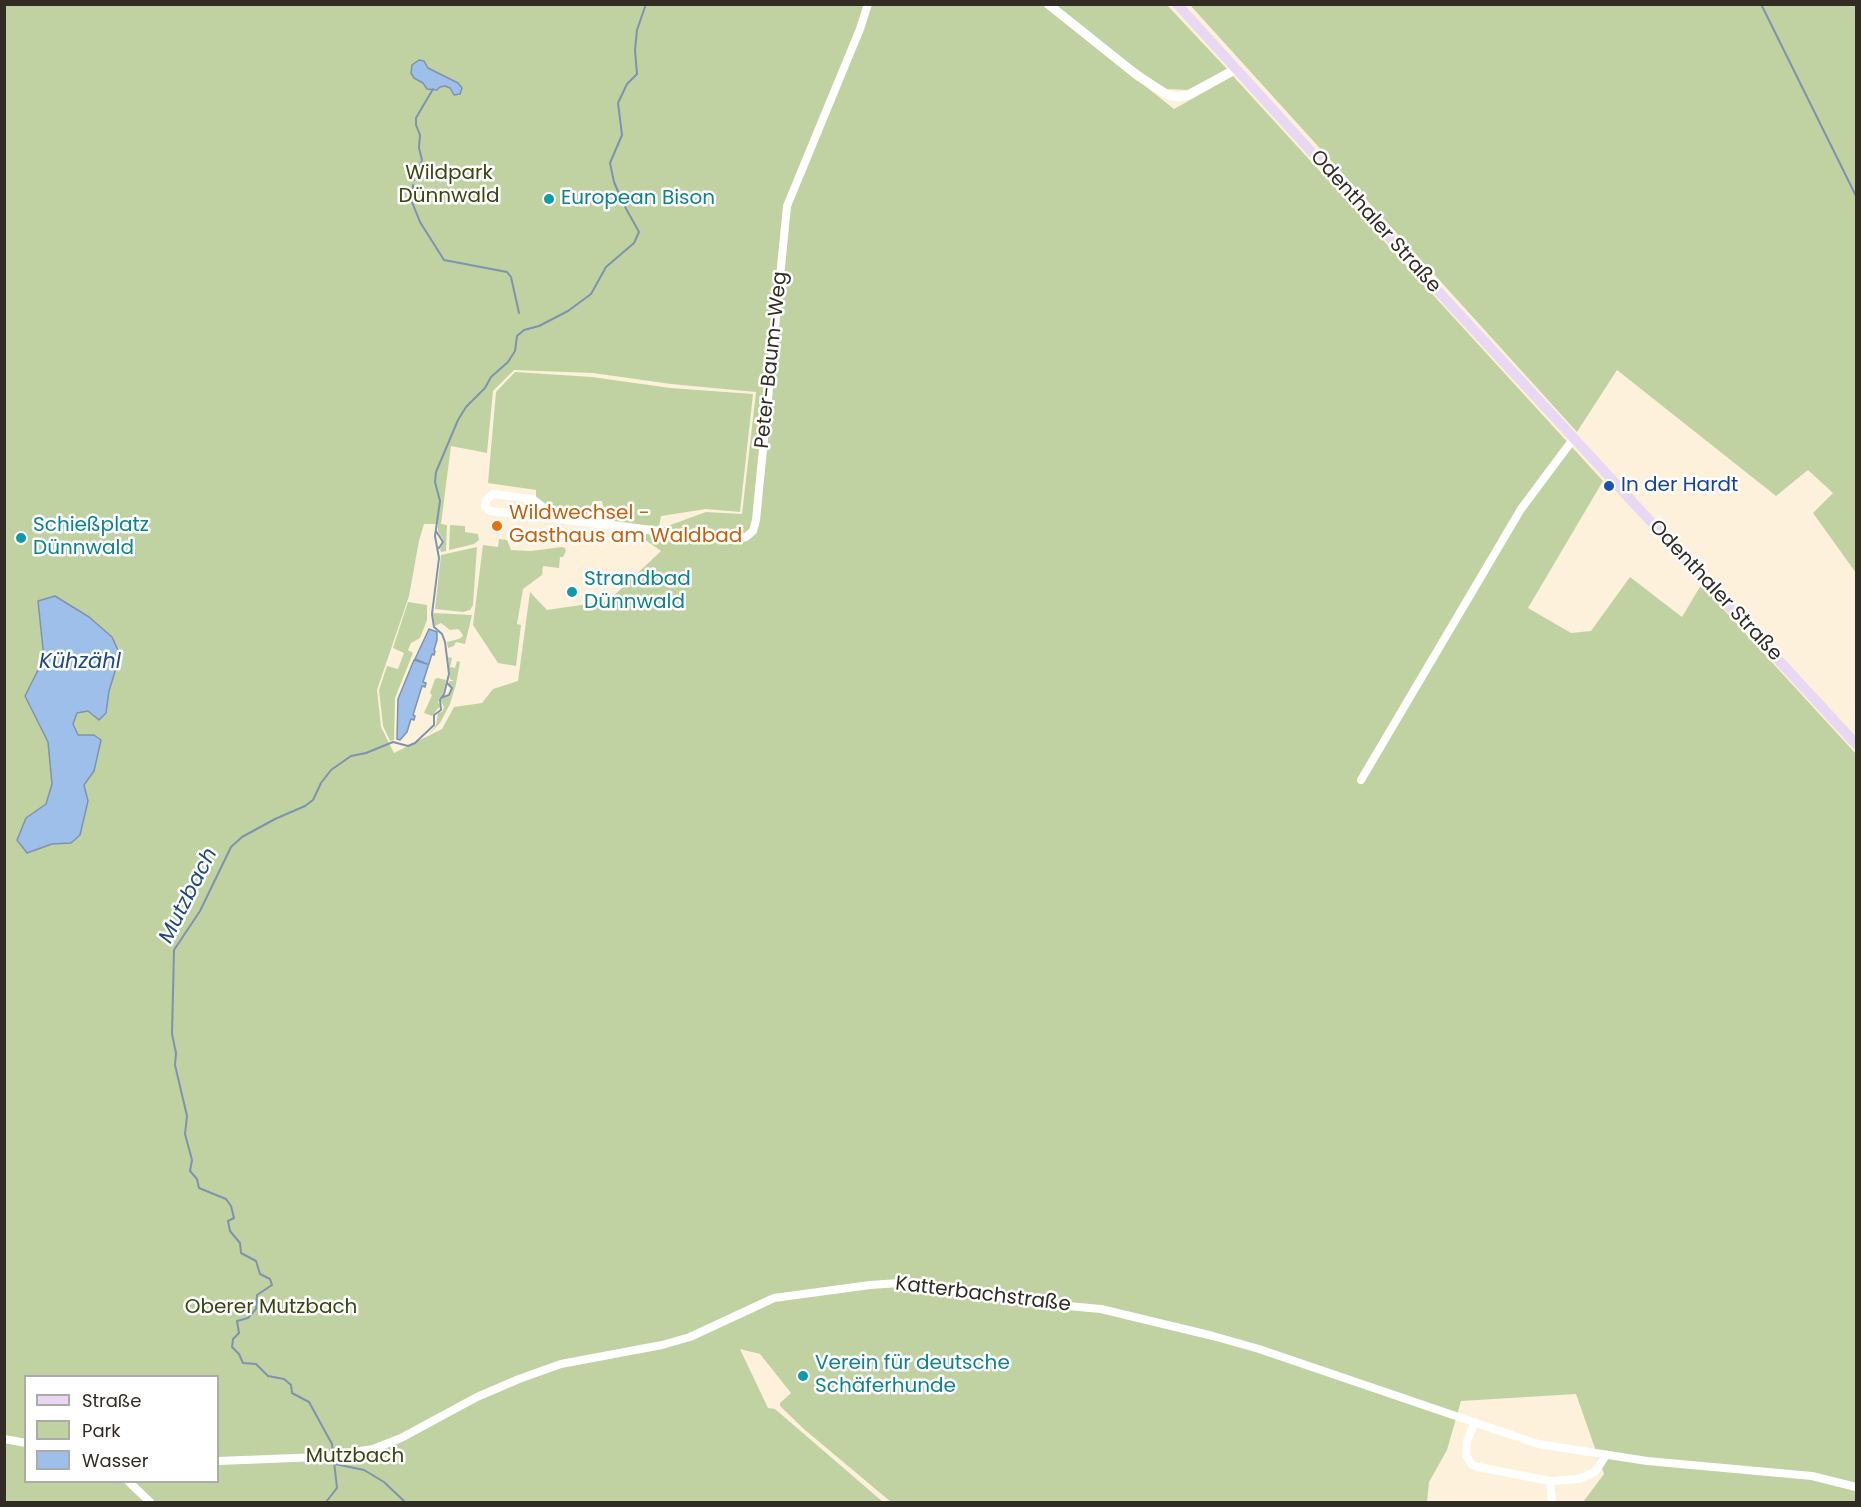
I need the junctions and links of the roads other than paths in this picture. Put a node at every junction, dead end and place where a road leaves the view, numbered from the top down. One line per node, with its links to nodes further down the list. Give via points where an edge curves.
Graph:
1 (868, 4): 6 (street, Peter-Baum-Weg, via 787,206 753,531 731,540)
2 (1048, 4): 4 (street, via 1168,95 1188,95)
3 (1177, 4): 4 (main road, Odenthaler Straße)
4 (1236, 69): 5 (main road, Odenthaler Straße)
5 (1574, 438): 7 (main road, Odenthaler Straße); 8 (street, via 1521,509)
6 (558, 519): 6 (street, Peter-Baum-Weg, via 533,500 493,494 486,500 490,511)
7 (1857, 744)
8 (1361, 780)
9 (1474, 1424): 12 (street, Katterbachstraße, via 1538,1444); 13 (street, Katterbachstraße, via 1258,1349 1113,1312 899,1283 774,1298 690,1337 561,1364 519,1378 372,1449 320,1457); 14 (street, via 1466,1455 1472,1465)
10 (4, 1439): 11 (street)
11 (24, 1443)
12 (1606, 1455): 14 (street, via 1586,1478); 16 (street, Katterbachstraße, via 1812,1476)
13 (219, 1461)
14 (1550, 1481): 18 (street)
15 (130, 1483): 17 (street)
16 (1857, 1487)
17 (150, 1503)
18 (1552, 1503)

